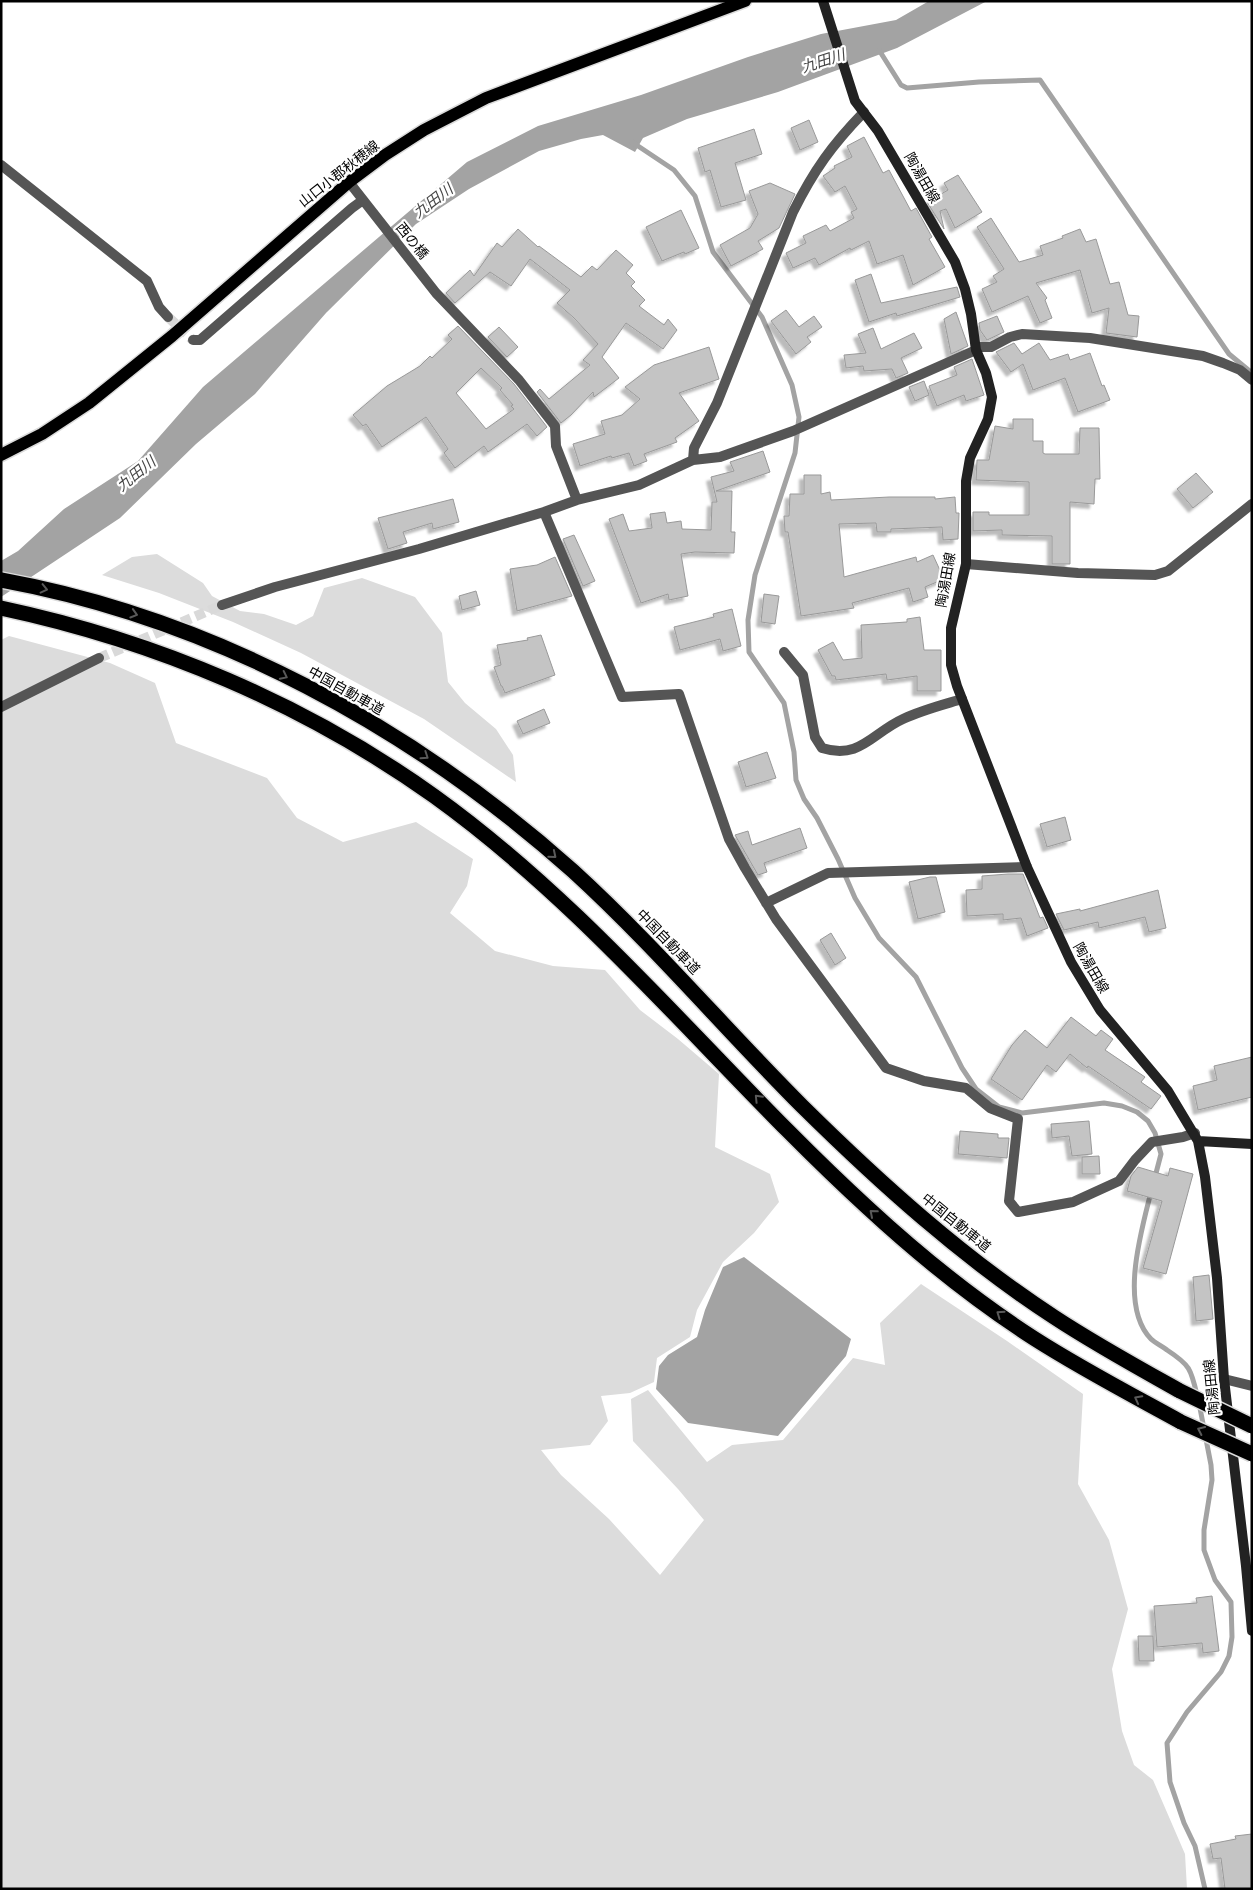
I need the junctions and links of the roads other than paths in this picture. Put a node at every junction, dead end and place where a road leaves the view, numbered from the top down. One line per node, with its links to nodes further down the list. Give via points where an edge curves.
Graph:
1 (745, 1): 5 (main road, 山口小郡秋穂線, via 486,98 424,130)
2 (823, 3): 3 (main road, 陶湯田線, via 855,100)
3 (864, 112): 9 (main road, 陶湯田線, via 955,262 965,289); 12 (street, via 827,153 808,182 717,403 694,448)
4 (1, 165): 7 (street, via 147,280 159,307)
5 (349, 182): 6 (street, 西の橋); 11 (main road, 山口小郡秋穂線, via 172,336 89,403 42,434)
6 (364, 203): 8 (street, via 352,208 200,340); 13 (street, 西の橋, via 436,293 519,380 555,426 556,446)
7 (168, 317)
8 (193, 340)
9 (976, 349): 10 (street, via 991,347 1022,334 1090,338 1203,356 1231,366); 12 (street, via 793,430 720,457); 16 (main road, 陶湯田線, via 992,397 988,419 970,458 966,480)
10 (1252, 380)
11 (1, 455)
12 (693, 460): 13 (street, via 639,485)
13 (577, 500): 15 (street)
14 (1252, 504): 16 (street, via 1168,571 1155,575 1078,574)
15 (544, 512): 18 (street, via 275,587); 25 (street, via 622,697 680,694 729,839)
16 (966, 564): 22 (main road, 陶湯田線, via 951,628 951,665)
17 (1, 580): 30 (highway, 中国自動車道, one-way to 30, bridge, via 87,600 210,642 342,705 452,774 572,871 646,941 802,1106 940,1233 1051,1315 1113,1354)
18 (222, 605)
19 (1, 608): 31 (highway, one-way to 19, bridge, via 1181,1422 1098,1378 977,1299 867,1207 626,963 536,879 435,796 385,762 267,698 133,642)
20 (784, 652): 22 (street, via 803,674 815,737 822,748 833,751 856,749 910,715)
21 (99, 658): 23 (street)
22 (962, 699): 24 (main road, 陶湯田線)
23 (1, 708)
24 (1028, 867): 25 (street, via 828,873); 26 (main road, 陶湯田線, via 1086,988 1106,1018 1168,1090)
25 (766, 903): 26 (street, via 886,1068 924,1081 966,1088 990,1108 1018,1119 1009,1201 1018,1212 1073,1202 1119,1181 1152,1142)
26 (1196, 1137): 27 (main road); 28 (main road, 陶湯田線, via 1205,1177 1217,1278)
27 (1252, 1144)
28 (1224, 1379): 29 (street); 32 (main road, 陶湯田線)
29 (1252, 1386)
30 (1252, 1426)
31 (1252, 1454)
32 (1249, 1566): 33 (main road, 陶湯田線)
33 (1252, 1631)

